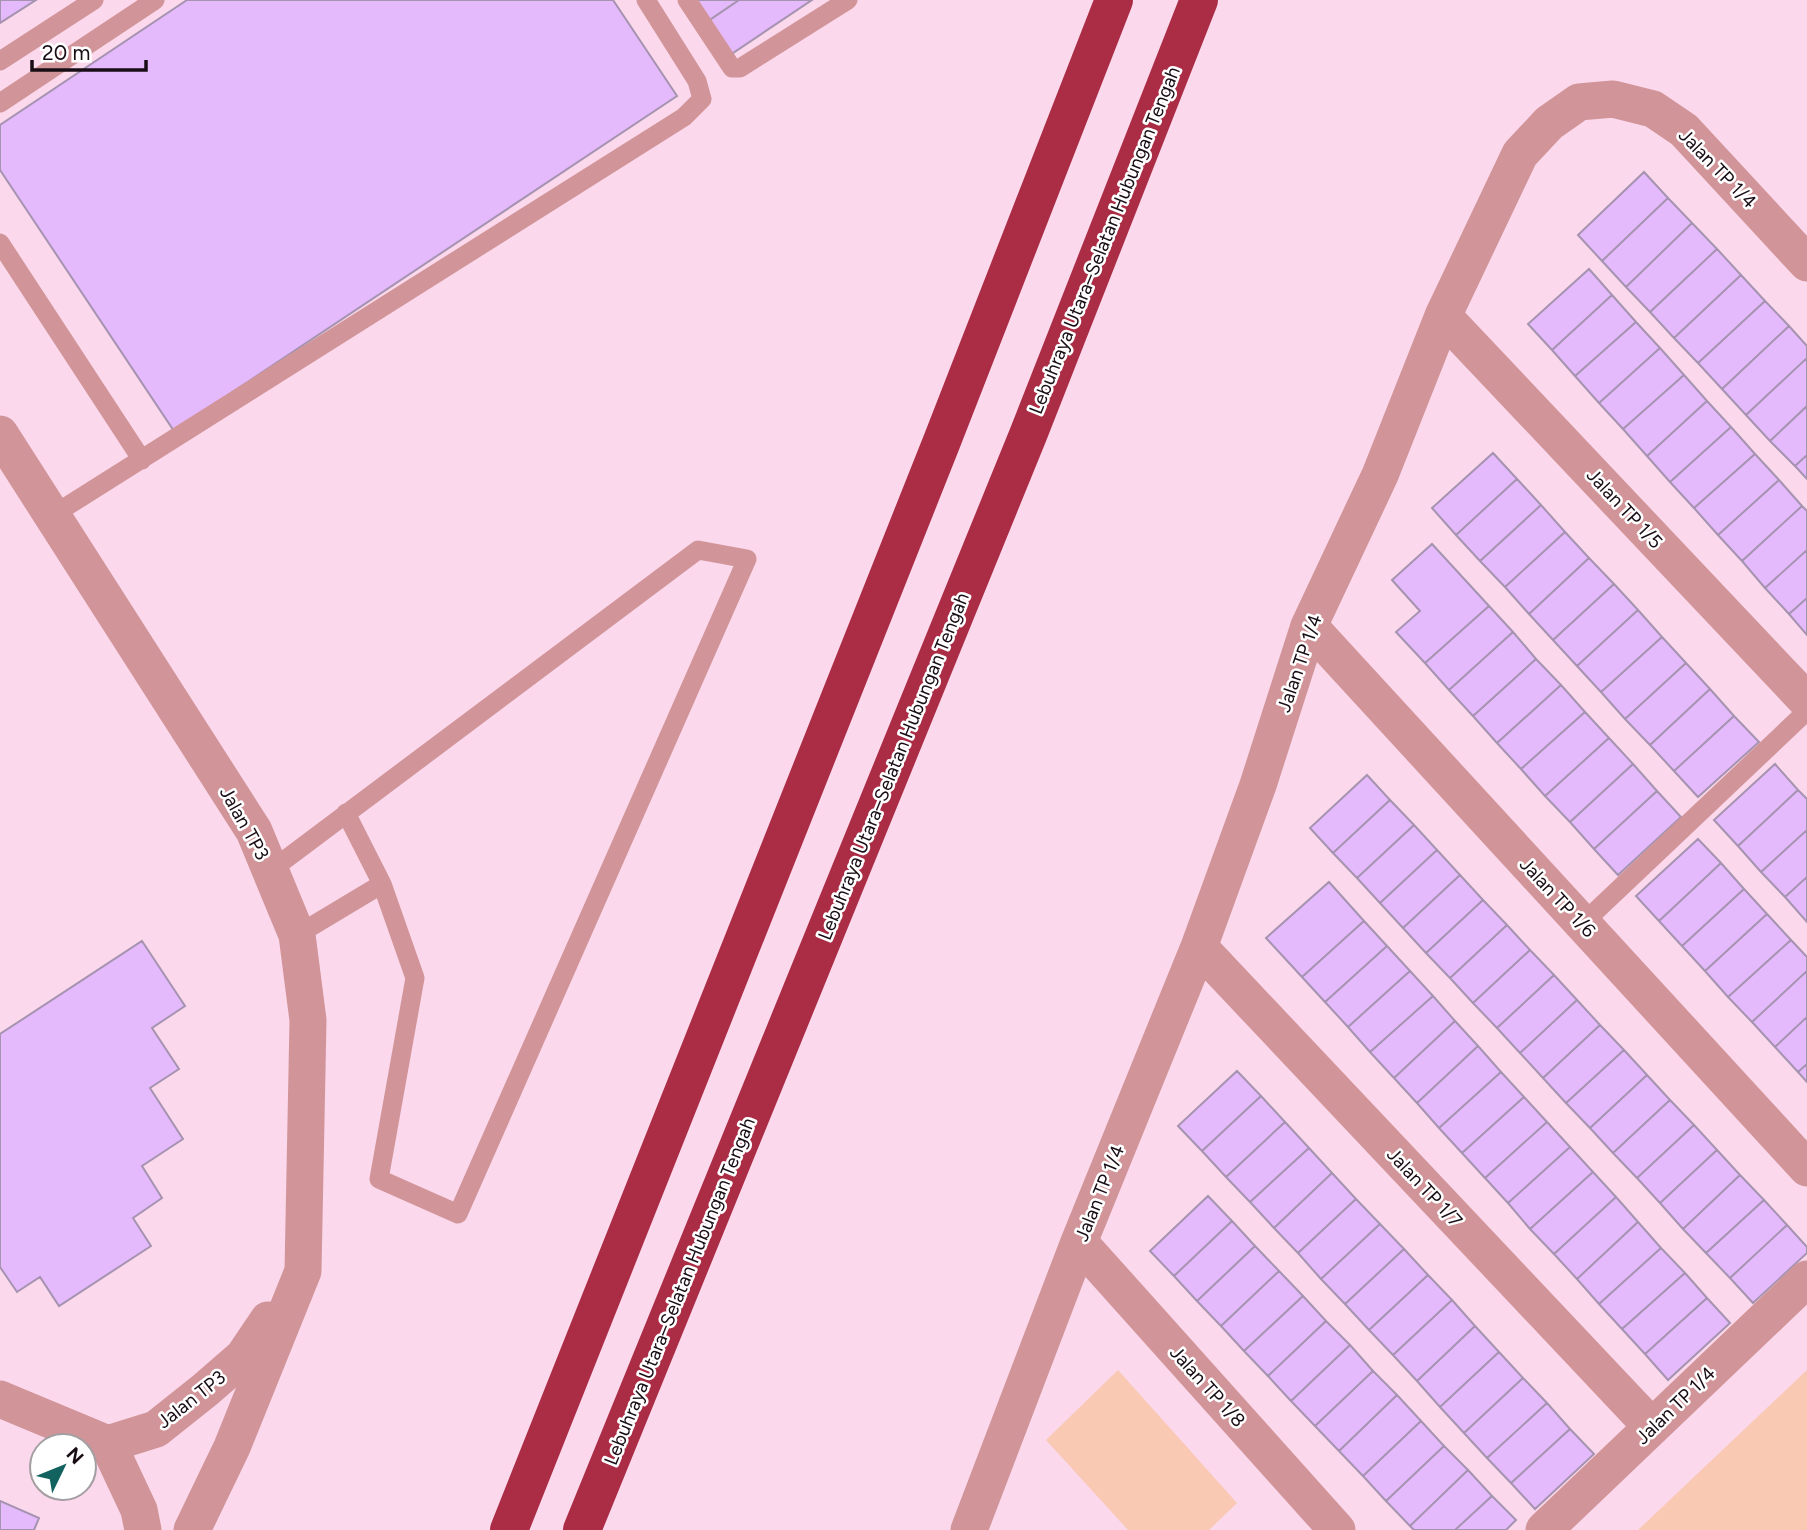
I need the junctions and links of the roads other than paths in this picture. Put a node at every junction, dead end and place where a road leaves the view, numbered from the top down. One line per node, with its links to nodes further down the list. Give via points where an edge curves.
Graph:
1 (94, 0): 8 (lane)
2 (155, 0): 9 (lane)
3 (646, 0): 14 (lane, via 697,81 702,99 684,117)
4 (687, 0): 5 (lane, via 732,68 740,68)
5 (848, 0)
6 (1114, 0): 34 (highway)
7 (1199, 0): 35 (highway, Lebuhraya Utara–Selatan Hubungan Tengah, via 1028,435)
8 (0, 61)
9 (0, 103)
10 (0, 243): 14 (lane)
11 (1807, 262): 12 (street, Jalan TP 1/4, via 1684,130 1653,108 1613,99 1579,102 1549,123 1520,154)
12 (1443, 316): 16 (street, Jalan TP 1/4, via 1380,475); 17 (street, Jalan TP 1/5)
13 (0, 433): 15 (street, Jalan TP3)
14 (142, 460): 15 (lane)
15 (53, 515): 20 (street, Jalan TP3, via 254,831)
16 (1309, 626): 22 (street, Jalan TP 1/6); 24 (street, Jalan TP 1/4)
17 (1807, 701)
18 (1807, 711): 22 (lane)
19 (346, 813): 20 (lane); 21 (lane); 21 (lane, via 698,550 747,559 458,1214 379,1179 415,978)
20 (270, 871): 23 (street, Jalan TP3)
21 (382, 884): 23 (lane)
22 (1582, 924): 25 (street, Jalan TP 1/6)
23 (297, 935): 27 (street, Jalan TP3, via 308,1020)
24 (1199, 947): 26 (street, Jalan TP 1/4); 30 (street, Jalan TP 1/7)
25 (1807, 1168)
26 (1079, 1242): 36 (street, Jalan TP 1/4); 37 (street, Jalan TP 1/8)
27 (303, 1271): 31 (street, Jalan TP3, via 243,1357 156,1429); 33 (street, Jalan TP3, via 232,1447)
28 (1807, 1279): 30 (street, Jalan TP 1/4)
29 (0, 1399): 31 (street)
30 (1652, 1427): 38 (street, Jalan TP 1/4)
31 (108, 1444): 32 (street, via 139,1510)
32 (143, 1530)
33 (192, 1530)
34 (509, 1530)
35 (582, 1530)
36 (969, 1530)
37 (1337, 1530)
38 (1544, 1530)

